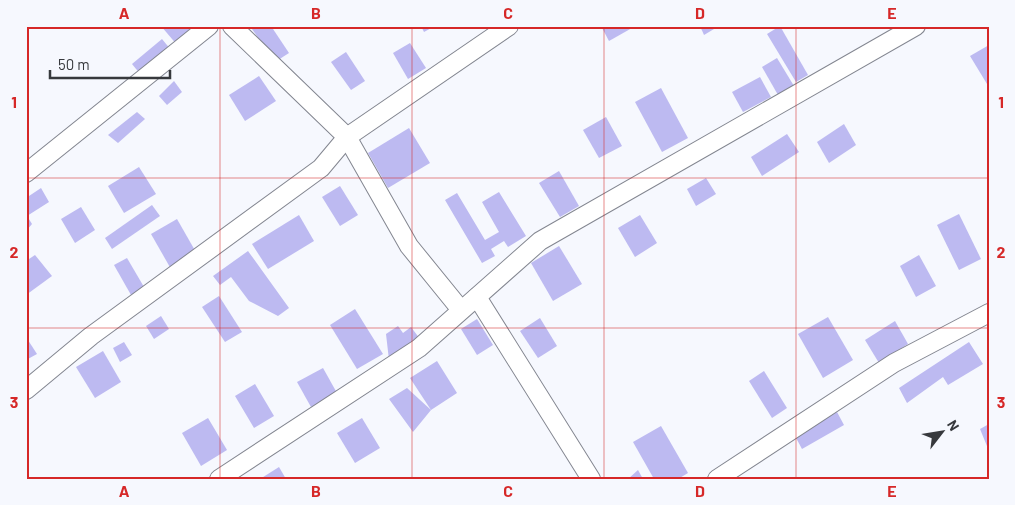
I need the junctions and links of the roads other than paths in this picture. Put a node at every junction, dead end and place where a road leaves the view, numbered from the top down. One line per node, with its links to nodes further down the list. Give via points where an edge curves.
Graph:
1 (209, 26): 6 (street)
2 (232, 26): 5 (street)
3 (509, 26): 5 (street)
4 (916, 26): 7 (street, via 540,241)
5 (347, 137): 8 (street, via 409,246); 10 (street, via 321,168 91,336)
6 (26, 173)
7 (477, 297): 8 (street); 12 (street)
8 (461, 310): 11 (street, via 419,348)
9 (989, 313): 13 (street, via 894,363)
10 (26, 390)
11 (220, 479)
12 (591, 479)
13 (717, 479)

